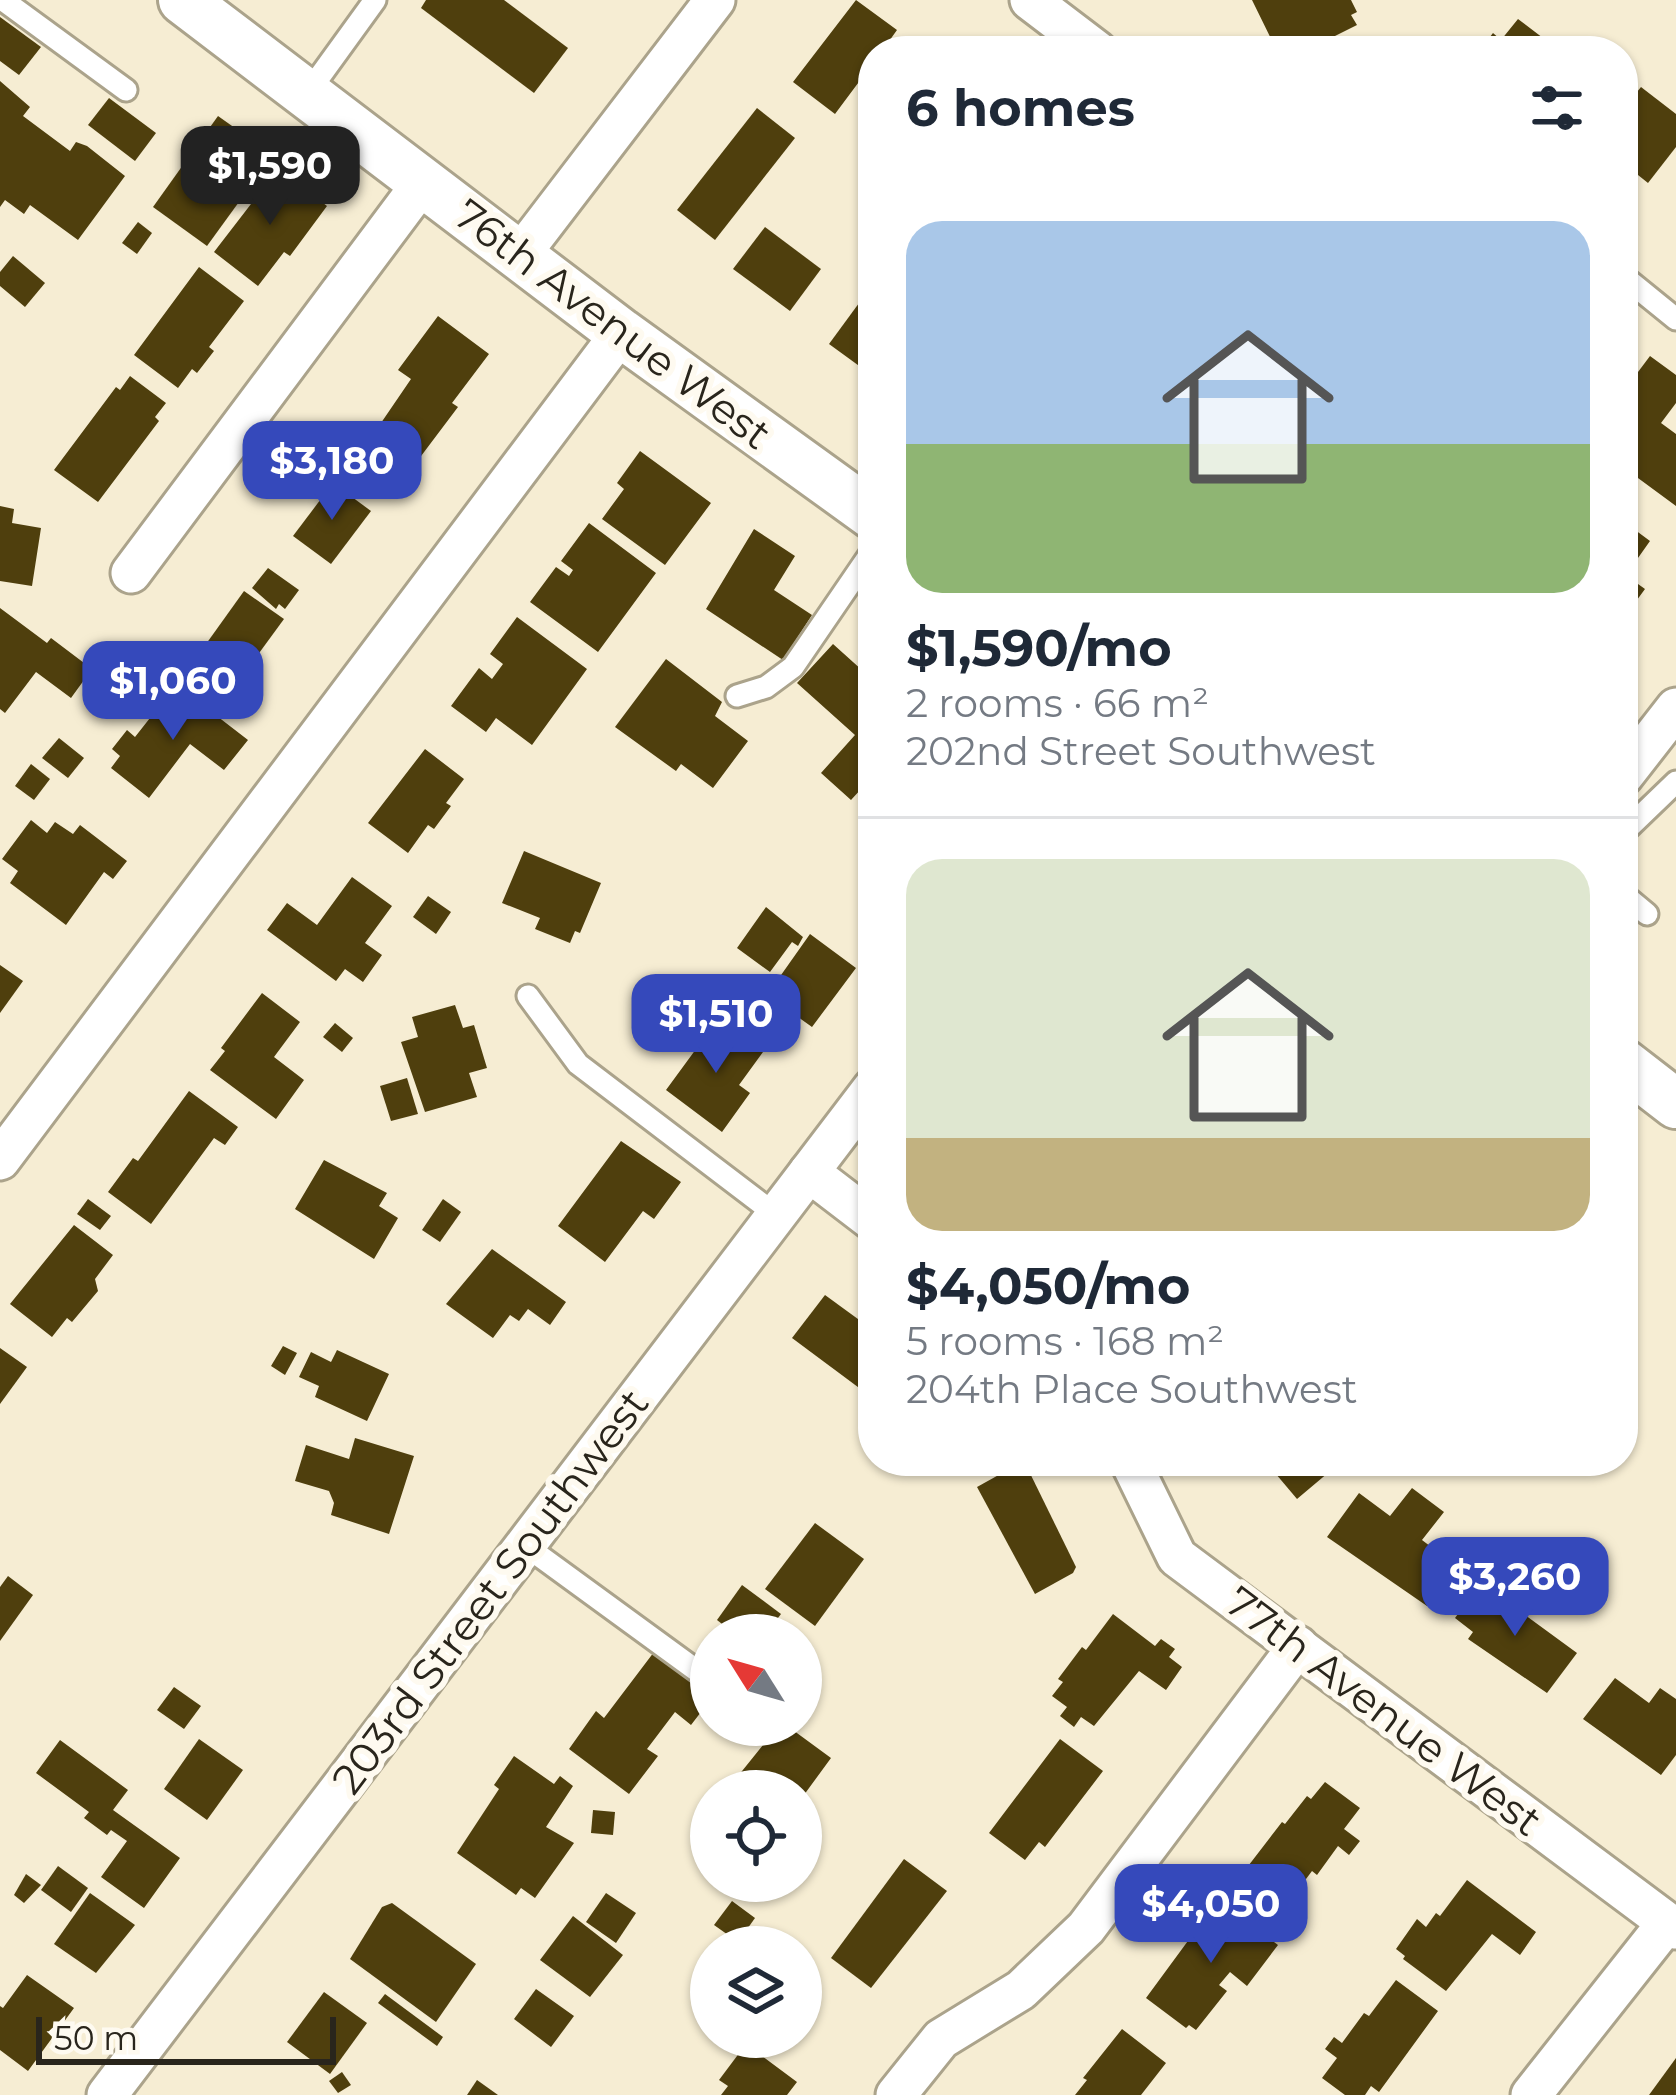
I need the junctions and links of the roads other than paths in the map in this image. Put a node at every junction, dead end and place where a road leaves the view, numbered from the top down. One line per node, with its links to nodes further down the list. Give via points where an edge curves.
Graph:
1 (3, 0): 7 (lane)
2 (183, 0): 8 (street, 76th Avenue West)
3 (375, 0): 8 (lane)
4 (715, 0): 10 (street)
5 (1030, 0): 6 (street)
6 (1077, 36)
7 (126, 90)
8 (307, 94): 9 (street, 76th Avenue West)
9 (422, 182): 10 (street, 76th Avenue West); 16 (street)
10 (520, 255): 13 (street, 76th Avenue West)
11 (1638, 288): 12 (lane)
12 (1676, 320)
13 (622, 333): 14 (street, 76th Avenue West); 28 (street)
14 (858, 504)
15 (858, 572): 17 (lane, via 793,667)
16 (131, 573)
17 (736, 696)
18 (1676, 708): 19 (street)
19 (1638, 757)
20 (1676, 782): 21 (lane)
21 (1638, 819)
22 (1638, 906): 23 (lane)
23 (1647, 914)
24 (528, 997): 31 (lane, via 578,1064)
25 (1638, 1075): 26 (street)
26 (1676, 1104)
27 (858, 1108): 29 (street, 203rd Street Southwest)
28 (0, 1160)
29 (809, 1172): 30 (street); 31 (street, 203rd Street Southwest)
30 (858, 1210)
31 (775, 1214): 33 (street, 203rd Street Southwest)
32 (1137, 1476): 34 (street, 77th Avenue West, via 1177,1557)
33 (526, 1546): 35 (lane); 37 (street, 203rd Street Southwest)
34 (1298, 1646): 36 (street, 77th Avenue West); 38 (street, via 1086,1928 1022,1990 941,2039)
35 (690, 1666)
36 (1672, 1926): 39 (street)
37 (107, 2095)
38 (896, 2095)
39 (1531, 2095)

